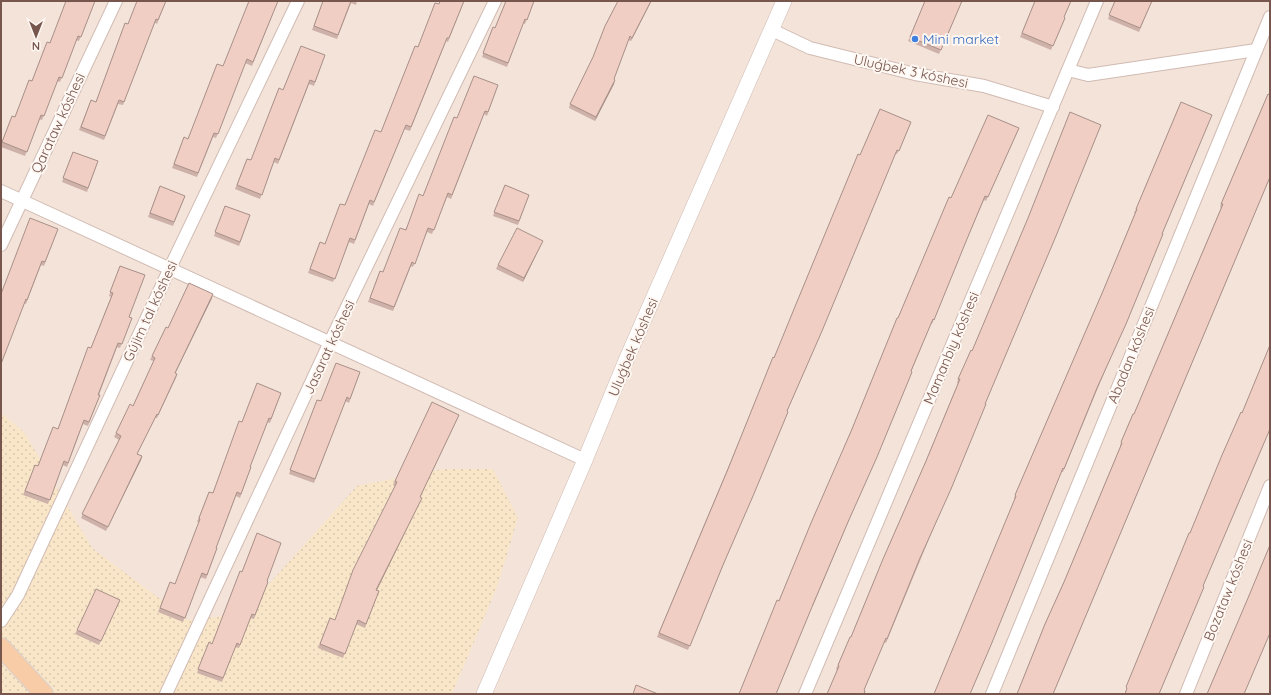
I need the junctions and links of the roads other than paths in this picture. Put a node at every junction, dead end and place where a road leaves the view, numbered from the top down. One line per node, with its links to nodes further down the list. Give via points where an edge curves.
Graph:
1 (116, 1): 12 (street, Qarataw kóshesi)
2 (298, 1): 14 (street, Gújim tal kóshesi)
3 (495, 1): 15 (street, Jasarat kóshesi)
4 (784, 1): 7 (street, Uluǵbek kóshesi)
5 (1097, 1): 9 (street, Mamanbiy kóshesi)
6 (1270, 17): 8 (street, Abadan kóshesi)
7 (772, 30): 10 (street, Uluǵbek 3 kóshesi, via 810,48 915,74 984,86); 16 (street, Uluǵbek kóshesi, via 627,358)
8 (1256, 50): 9 (street, via 1088,76); 24 (street, Abadan kóshesi)
9 (1068, 70): 10 (street, Mamanbiy kóshesi)
10 (1053, 107): 23 (street, Mamanbiy kóshesi)
11 (1, 191): 12 (street)
12 (22, 200): 13 (street, Qarataw kóshesi); 14 (street)
13 (1, 245)
14 (170, 268): 15 (street); 18 (street, Gújim tal kóshesi, via 18,596)
15 (330, 342): 16 (street); 21 (street, Jasarat kóshesi)
16 (585, 460): 22 (street, Uluǵbek kóshesi)
17 (1270, 486): 25 (street, Bozataw kóshesi)
18 (1, 621)
19 (1, 647): 20 (main road)
20 (44, 694)
21 (166, 694)
22 (484, 694)
23 (805, 694)
24 (992, 694)
25 (1186, 694)

